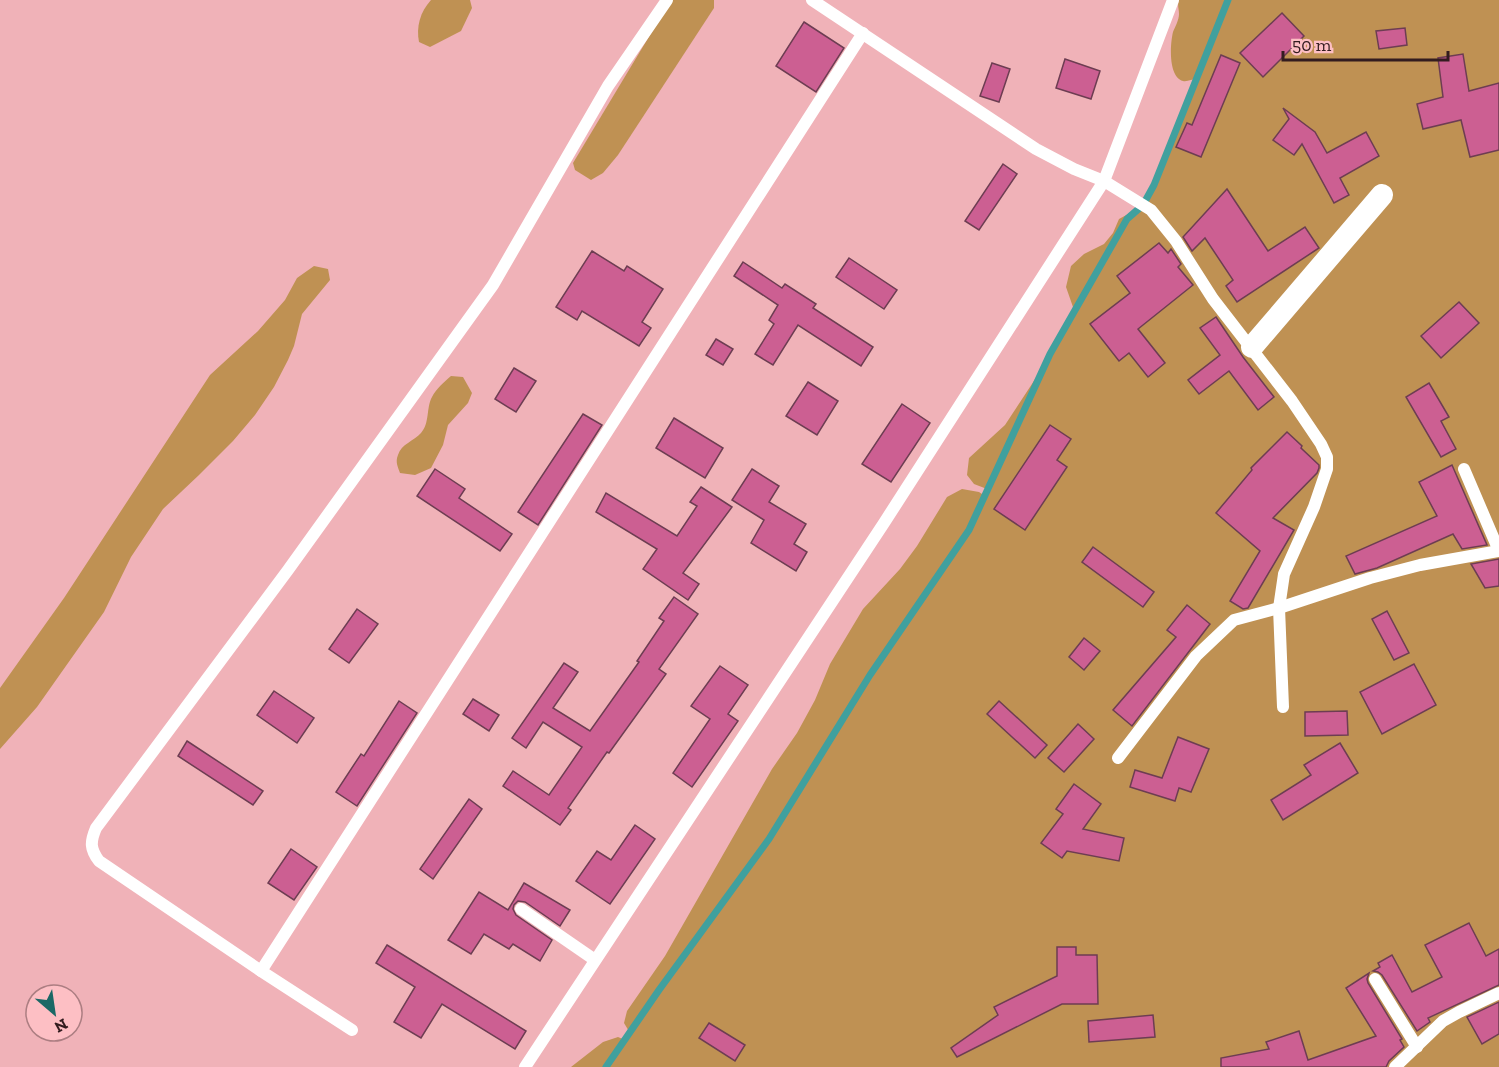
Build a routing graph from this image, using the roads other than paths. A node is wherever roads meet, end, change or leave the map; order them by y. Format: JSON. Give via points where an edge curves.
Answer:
{"nodes":[{"id":1,"x":667,"y":0,"type":"edge"},
{"id":2,"x":812,"y":0,"type":"edge"},
{"id":3,"x":1173,"y":0,"type":"edge"},
{"id":4,"x":863,"y":33,"type":"junction"},
{"id":5,"x":1104,"y":181,"type":"junction"},
{"id":6,"x":1382,"y":195,"type":"dead end"},
{"id":7,"x":1252,"y":347,"type":"junction"},
{"id":8,"x":1464,"y":469,"type":"dead end"},
{"id":9,"x":1499,"y":551,"type":"edge"},
{"id":10,"x":1279,"y":608,"type":"junction"},
{"id":11,"x":1283,"y":707,"type":"dead end"},
{"id":12,"x":1118,"y":758,"type":"dead end"},
{"id":13,"x":521,"y":909,"type":"dead end"},
{"id":14,"x":595,"y":960,"type":"junction"},
{"id":15,"x":261,"y":971,"type":"junction"},
{"id":16,"x":1375,"y":979,"type":"dead end"},
{"id":17,"x":1499,"y":993,"type":"edge"},
{"id":18,"x":352,"y":1030,"type":"dead end"},
{"id":19,"x":1417,"y":1047,"type":"junction"},
{"id":20,"x":525,"y":1067,"type":"edge"},
{"id":21,"x":1395,"y":1067,"type":"edge"}],
"edges":[{"from":1,"to":15,"type":"lane","via":[[608,86],[493,285],[96,828],[91,850],[99,861]]},
{"from":2,"to":4,"type":"lane"},
{"from":3,"to":5,"type":"lane"},
{"from":4,"to":5,"type":"lane","via":[[1036,149]]},
{"from":4,"to":15,"type":"lane"},
{"from":5,"to":7,"type":"lane","via":[[1151,210]]},
{"from":5,"to":14,"type":"lane"},
{"from":6,"to":7,"type":"street"},
{"from":7,"to":10,"type":"lane","via":[[1327,457],[1327,469],[1314,507],[1284,574]]},
{"from":8,"to":9,"type":"lane"},
{"from":9,"to":10,"type":"lane","via":[[1420,565]]},
{"from":10,"to":11,"type":"lane"},
{"from":10,"to":12,"type":"lane","via":[[1243,616],[1225,627],[1196,656]]},
{"from":13,"to":14,"type":"lane"},
{"from":14,"to":20,"type":"lane"},
{"from":15,"to":18,"type":"lane"},
{"from":16,"to":19,"type":"lane"},
{"from":17,"to":19,"type":"lane","via":[[1443,1021]]},
{"from":19,"to":21,"type":"lane"}]}
